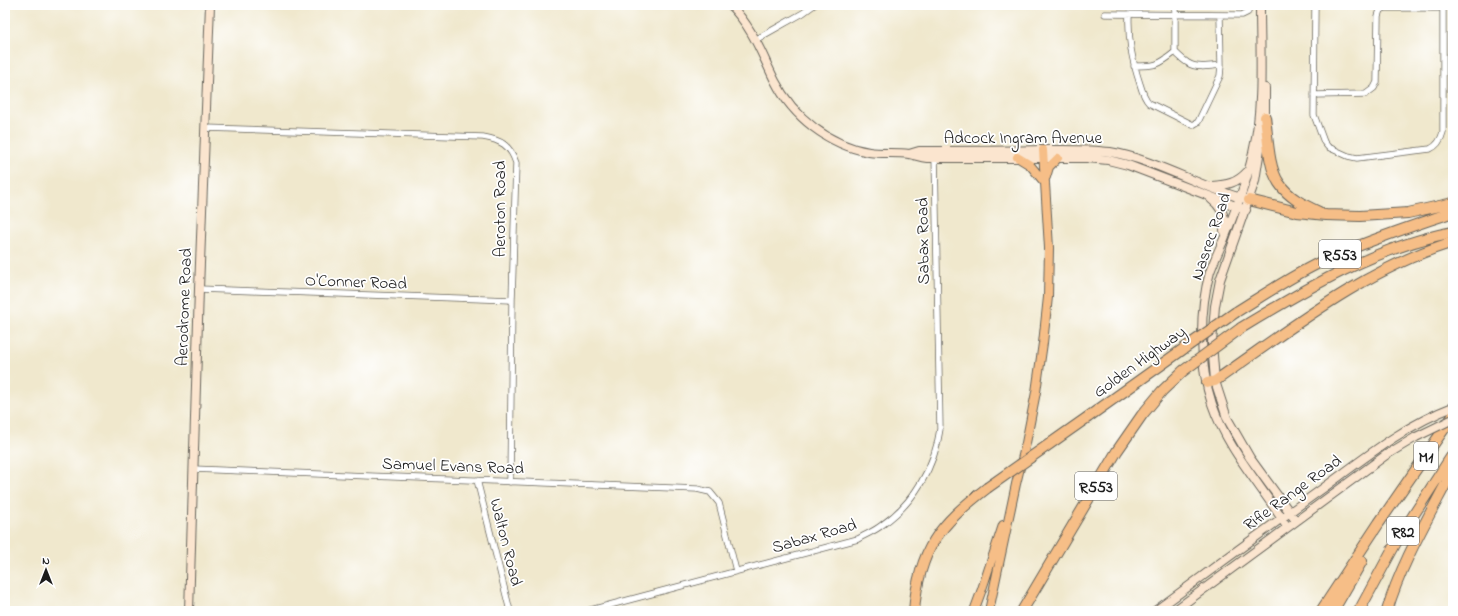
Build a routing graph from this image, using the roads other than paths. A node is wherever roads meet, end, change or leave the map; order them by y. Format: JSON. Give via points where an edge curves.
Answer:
{"nodes":[{"id":1,"x":210,"y":5,"type":"edge"},
{"id":2,"x":730,"y":5,"type":"edge"},
{"id":3,"x":814,"y":5,"type":"edge"},
{"id":4,"x":1175,"y":5,"type":"edge"},
{"id":5,"x":1249,"y":5,"type":"edge"},
{"id":6,"x":1260,"y":5,"type":"edge"},
{"id":7,"x":1266,"y":5,"type":"edge"},
{"id":8,"x":1315,"y":5,"type":"edge"},
{"id":9,"x":1443,"y":7,"type":"edge"},
{"id":10,"x":1105,"y":14,"type":"dead end"},
{"id":11,"x":1129,"y":14,"type":"junction"},
{"id":12,"x":1175,"y":14,"type":"junction"},
{"id":13,"x":1220,"y":16,"type":"junction"},
{"id":14,"x":755,"y":40,"type":"junction"},
{"id":15,"x":1175,"y":52,"type":"junction"},
{"id":16,"x":1221,"y":65,"type":"junction"},
{"id":17,"x":1134,"y":66,"type":"junction"},
{"id":18,"x":1314,"y":95,"type":"junction"},
{"id":19,"x":1265,"y":117,"type":"junction"},
{"id":20,"x":205,"y":128,"type":"junction"},
{"id":21,"x":1043,"y":154,"type":"junction"},
{"id":22,"x":935,"y":155,"type":"junction"},
{"id":23,"x":1017,"y":157,"type":"junction"},
{"id":24,"x":1058,"y":158,"type":"junction"},
{"id":25,"x":1248,"y":170,"type":"junction"},
{"id":26,"x":1045,"y":184,"type":"junction"},
{"id":27,"x":1208,"y":186,"type":"junction"},
{"id":28,"x":1201,"y":192,"type":"junction"},
{"id":29,"x":1244,"y":198,"type":"junction"},
{"id":30,"x":1453,"y":203,"type":"edge"},
{"id":31,"x":1237,"y":206,"type":"junction"},
{"id":32,"x":1246,"y":210,"type":"junction"},
{"id":33,"x":1453,"y":212,"type":"edge"},
{"id":34,"x":1326,"y":215,"type":"junction"},
{"id":35,"x":1453,"y":232,"type":"edge"},
{"id":36,"x":1223,"y":241,"type":"junction"},
{"id":37,"x":1453,"y":242,"type":"edge"},
{"id":38,"x":199,"y":289,"type":"junction"},
{"id":39,"x":512,"y":300,"type":"junction"},
{"id":40,"x":1211,"y":382,"type":"junction"},
{"id":41,"x":1453,"y":407,"type":"edge"},
{"id":42,"x":1453,"y":418,"type":"edge"},
{"id":43,"x":1453,"y":454,"type":"edge"},
{"id":44,"x":193,"y":468,"type":"junction"},
{"id":45,"x":1453,"y":470,"type":"edge"},
{"id":46,"x":477,"y":480,"type":"junction"},
{"id":47,"x":510,"y":482,"type":"junction"},
{"id":48,"x":1016,"y":484,"type":"junction"},
{"id":49,"x":1276,"y":493,"type":"junction"},
{"id":50,"x":1400,"y":495,"type":"junction"},
{"id":51,"x":1270,"y":503,"type":"junction"},
{"id":52,"x":1301,"y":504,"type":"junction"},
{"id":53,"x":1290,"y":512,"type":"junction"},
{"id":54,"x":1281,"y":518,"type":"junction"},
{"id":55,"x":1296,"y":521,"type":"junction"},
{"id":56,"x":1287,"y":527,"type":"junction"},
{"id":57,"x":1267,"y":529,"type":"junction"},
{"id":58,"x":736,"y":571,"type":"junction"},
{"id":59,"x":189,"y":611,"type":"edge"},
{"id":60,"x":510,"y":611,"type":"edge"},
{"id":61,"x":587,"y":611,"type":"edge"},
{"id":62,"x":914,"y":611,"type":"edge"},
{"id":63,"x":974,"y":611,"type":"edge"},
{"id":64,"x":989,"y":611,"type":"edge"},
{"id":65,"x":1022,"y":611,"type":"edge"},
{"id":66,"x":1155,"y":611,"type":"edge"},
{"id":67,"x":1174,"y":611,"type":"edge"},
{"id":68,"x":1321,"y":611,"type":"edge"},
{"id":69,"x":1333,"y":611,"type":"edge"},
{"id":70,"x":1359,"y":611,"type":"edge"},
{"id":71,"x":1387,"y":611,"type":"edge"}],
"edges":[{"from":1,"to":20,"type":"main road","name":"Aerodrome Road"},
{"from":2,"to":14,"type":"main road","name":"Adcock Ingram Avenue","via":[[749,27]]},
{"from":3,"to":14,"type":"street"},
{"from":4,"to":12,"type":"street"},
{"from":5,"to":13,"type":"street","via":[[1245,14]]},
{"from":6,"to":25,"type":"main road","name":"Nasrec Road","via":[[1259,103],[1253,152]]},
{"from":7,"to":19,"type":"main road","name":"Nasrec Road"},
{"from":8,"to":18,"type":"street"},
{"from":9,"to":18,"type":"street","via":[[1382,9],[1377,19],[1377,82],[1374,88],[1366,94]]},
{"from":9,"to":18,"type":"street","via":[[1443,132],[1434,148],[1357,158],[1331,149],[1324,142],[1315,121]]},
{"from":10,"to":11,"type":"street"},
{"from":11,"to":12,"type":"street"},
{"from":11,"to":17,"type":"street","via":[[1130,47]]},
{"from":12,"to":13,"type":"street"},
{"from":12,"to":15,"type":"street"},
{"from":13,"to":16,"type":"street"},
{"from":14,"to":22,"type":"main road","name":"Adcock Ingram Avenue","via":[[781,91],[795,110],[816,130],[852,148],[882,153],[908,154],[919,151]]},
{"from":15,"to":16,"type":"street","via":[[1191,65]]},
{"from":15,"to":17,"type":"street","via":[[1156,65]]},
{"from":16,"to":17,"type":"street","via":[[1220,76],[1209,102],[1198,122],[1193,125],[1147,101]]},
{"from":19,"to":29,"type":"main road","name":"Nasrec Road","via":[[1255,181]]},
{"from":19,"to":34,"type":"highway","via":[[1274,172],[1279,183],[1293,198]]},
{"from":20,"to":38,"type":"main road","name":"Aerodrome Road"},
{"from":20,"to":39,"type":"street","name":"Aeroton Road","via":[[483,137],[501,142],[512,152],[516,163]]},
{"from":21,"to":22,"type":"main road","name":"Adcock Ingram Avenue"},
{"from":21,"to":23,"type":"main road","name":"Adcock Ingram Avenue"},
{"from":21,"to":24,"type":"main road","name":"Adcock Ingram Avenue"},
{"from":21,"to":26,"type":"main road"},
{"from":21,"to":27,"type":"main road","name":"Adcock Ingram Avenue","via":[[1087,150],[1117,154],[1157,165]]},
{"from":22,"to":23,"type":"main road","name":"Adcock Ingram Avenue"},
{"from":22,"to":58,"type":"street","name":"Sabax Road","via":[[940,429],[934,455],[926,473],[918,488],[899,511],[858,539]]},
{"from":23,"to":26,"type":"main road","via":[[1030,165]]},
{"from":24,"to":26,"type":"main road","via":[[1049,167]]},
{"from":24,"to":28,"type":"main road","name":"Adcock Ingram Avenue","via":[[1108,160]]},
{"from":25,"to":27,"type":"main road","via":[[1233,183]]},
{"from":25,"to":29,"type":"main road","name":"Nasrec Road"},
{"from":26,"to":48,"type":"main road","via":[[1049,248],[1048,298],[1036,392]]},
{"from":27,"to":29,"type":"main road","name":"Adcock Ingram Avenue"},
{"from":28,"to":31,"type":"main road","name":"Adcock Ingram Avenue"},
{"from":28,"to":36,"type":"main road","via":[[1223,212]]},
{"from":29,"to":31,"type":"main road","name":"Nasrec Road"},
{"from":29,"to":32,"type":"main road","name":"Nasrec Road"},
{"from":29,"to":34,"type":"highway","via":[[1297,212]]},
{"from":30,"to":34,"type":"highway","via":[[1408,213]]},
{"from":31,"to":32,"type":"main road","name":"Adcock Ingram Avenue"},
{"from":31,"to":36,"type":"main road","name":"Nasrec Road"},
{"from":32,"to":40,"type":"main road","name":"Nasrec Road","via":[[1220,280],[1215,306]]},
{"from":33,"to":62,"type":"highway","name":"Golden Highway","number":"R553","bridge":true,"via":[[1325,260],[1280,284],[1236,312],[987,488],[952,517],[933,543],[920,572]]},
{"from":35,"to":65,"type":"highway","name":"Golden Highway","number":"R553","bridge":true,"via":[[1389,250],[1328,278],[1241,328],[1183,371],[1162,391],[1121,445]]},
{"from":36,"to":40,"type":"main road","name":"Nasrec Road","via":[[1210,272],[1202,329],[1203,351]]},
{"from":37,"to":40,"type":"highway","via":[[1380,272]]},
{"from":38,"to":39,"type":"street","name":"O'Conner Road"},
{"from":38,"to":44,"type":"main road","name":"Aerodrome Road"},
{"from":39,"to":47,"type":"street","name":"Aeroton Road"},
{"from":40,"to":49,"type":"main road","name":"Nasrec Road","via":[[1227,418],[1250,458]]},
{"from":40,"to":51,"type":"main road","name":"Nasrec Road","via":[[1211,402],[1218,421],[1233,450]]},
{"from":41,"to":52,"type":"main road","name":"Rifle Range Road","via":[[1429,418],[1362,459]]},
{"from":42,"to":50,"type":"highway","number":"M1"},
{"from":42,"to":55,"type":"main road","name":"Rifle Range Road","bridge":true,"via":[[1391,452]]},
{"from":43,"to":70,"type":"highway","number":"R82","via":[[1398,539]]},
{"from":44,"to":46,"type":"street","name":"Samuel Evans Road"},
{"from":44,"to":59,"type":"main road","name":"Aerodrome Road"},
{"from":45,"to":71,"type":"highway","via":[[1403,569]]},
{"from":46,"to":47,"type":"street","name":"Samuel Evans Road"},
{"from":46,"to":60,"type":"street","name":"Walton Road"},
{"from":47,"to":58,"type":"street","name":"Samuel Evans Road","via":[[697,488],[710,492],[719,503]]},
{"from":48,"to":63,"type":"main road"},
{"from":48,"to":64,"type":"main road"},
{"from":49,"to":52,"type":"main road","via":[[1290,504]]},
{"from":49,"to":53,"type":"main road","name":"Nasrec Road"},
{"from":50,"to":68,"type":"highway"},
{"from":50,"to":69,"type":"highway","number":"R82"},
{"from":51,"to":54,"type":"main road","name":"Nasrec Road"},
{"from":51,"to":57,"type":"main road","via":[[1273,517]]},
{"from":52,"to":53,"type":"main road","name":"Rifle Range Road"},
{"from":53,"to":54,"type":"main road","name":"Rifle Range Road"},
{"from":53,"to":55,"type":"main road","name":"Nasrec Road"},
{"from":54,"to":56,"type":"main road","name":"Nasrec Road"},
{"from":54,"to":57,"type":"main road","name":"Rifle Range Road"},
{"from":55,"to":56,"type":"main road","name":"Rifle Range Road"},
{"from":56,"to":67,"type":"main road","name":"Rifle Range Road"},
{"from":57,"to":66,"type":"main road","name":"Rifle Range Road"},
{"from":58,"to":61,"type":"street","name":"Sabax Road"}]}
